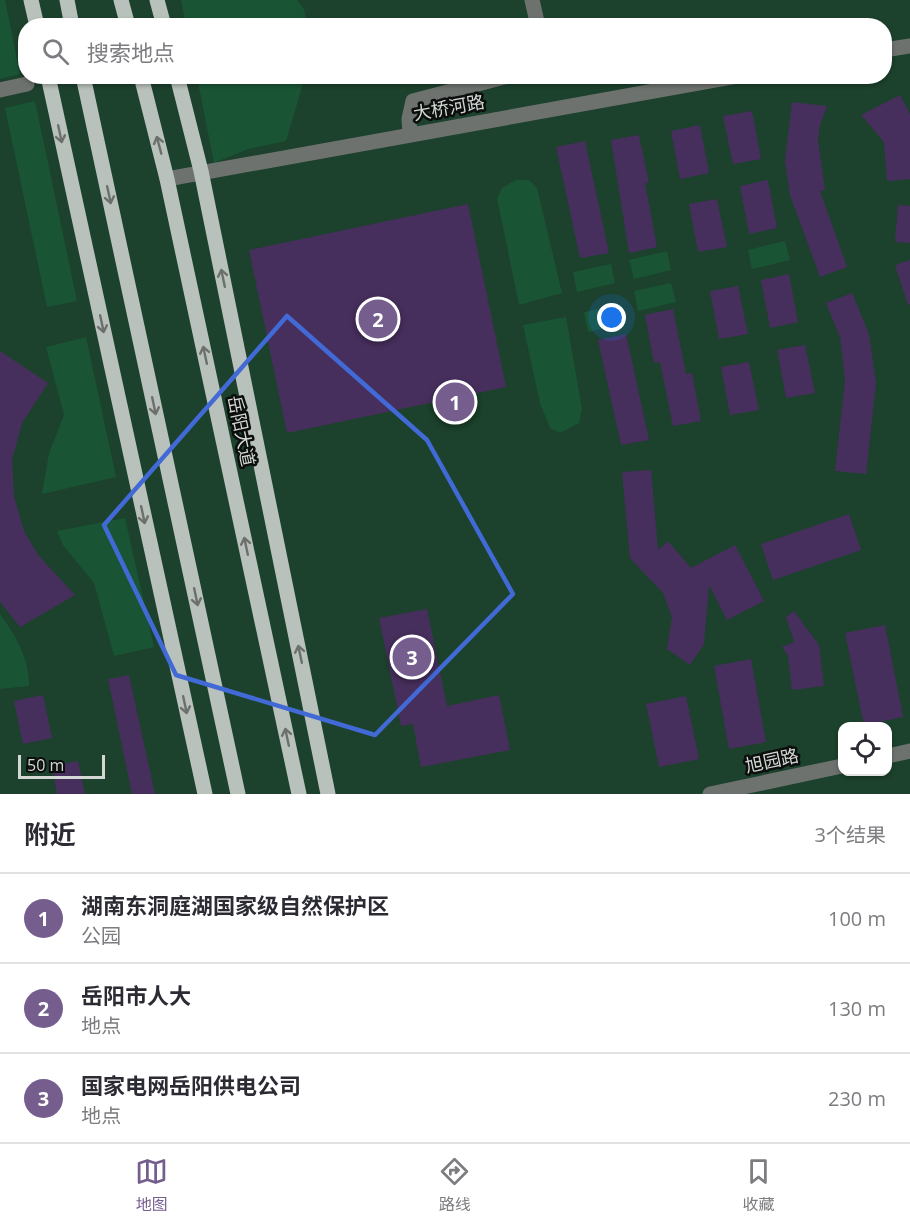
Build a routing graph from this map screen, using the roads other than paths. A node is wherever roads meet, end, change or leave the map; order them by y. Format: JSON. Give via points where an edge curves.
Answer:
{"nodes":[{"id":1,"x":31,"y":0,"type":"edge"},
{"id":2,"x":67,"y":0,"type":"edge"},
{"id":3,"x":121,"y":0,"type":"edge"},
{"id":4,"x":158,"y":0,"type":"edge"},
{"id":5,"x":532,"y":0,"type":"edge"},
{"id":6,"x":34,"y":18,"type":"edge"},
{"id":7,"x":70,"y":18,"type":"edge"},
{"id":8,"x":126,"y":18,"type":"edge"},
{"id":9,"x":162,"y":18,"type":"edge"},
{"id":10,"x":536,"y":18,"type":"edge"},
{"id":11,"x":910,"y":46,"type":"edge"},
{"id":12,"x":892,"y":49,"type":"edge"},
{"id":13,"x":27,"y":84,"type":"dead end"},
{"id":14,"x":50,"y":84,"type":"edge"},
{"id":15,"x":85,"y":84,"type":"edge"},
{"id":16,"x":143,"y":84,"type":"edge"},
{"id":17,"x":179,"y":84,"type":"edge"},
{"id":18,"x":478,"y":84,"type":"edge"},
{"id":19,"x":692,"y":84,"type":"edge"},
{"id":20,"x":0,"y":90,"type":"edge"},
{"id":21,"x":410,"y":134,"type":"junction"},
{"id":22,"x":201,"y":171,"type":"junction"},
{"id":23,"x":167,"y":179,"type":"junction"},
{"id":24,"x":910,"y":751,"type":"edge"},
{"id":25,"x":892,"y":755,"type":"edge"},
{"id":26,"x":838,"y":767,"type":"edge"},
{"id":27,"x":205,"y":794,"type":"edge"},
{"id":28,"x":238,"y":794,"type":"edge"},
{"id":29,"x":299,"y":794,"type":"edge"},
{"id":30,"x":328,"y":794,"type":"edge"},
{"id":31,"x":711,"y":794,"type":"edge"}],
"edges":[{"from":1,"to":6,"type":"main road"},
{"from":2,"to":7,"type":"main road"},
{"from":3,"to":8,"type":"main road"},
{"from":4,"to":9,"type":"main road"},
{"from":5,"to":10,"type":"street"},
{"from":11,"to":12,"type":"street"},
{"from":13,"to":20,"type":"street"},
{"from":14,"to":27,"type":"main road","one_way":true},
{"from":15,"to":28,"type":"main road","one_way":true},
{"from":23,"to":16,"type":"main road","name":"岳阳大道","one_way":true},
{"from":17,"to":22,"type":"main road"},
{"from":18,"to":21,"type":"street","via":[[413,101]]},
{"from":19,"to":21,"type":"street","name":"大桥河路"},
{"from":21,"to":22,"type":"street","name":"大桥河路"},
{"from":22,"to":23,"type":"street","name":"大桥河路"},
{"from":30,"to":22,"type":"main road","one_way":true},
{"from":29,"to":23,"type":"main road","name":"岳阳大道","one_way":true},
{"from":24,"to":25,"type":"street"},
{"from":26,"to":31,"type":"street","name":"旭园路"}]}
